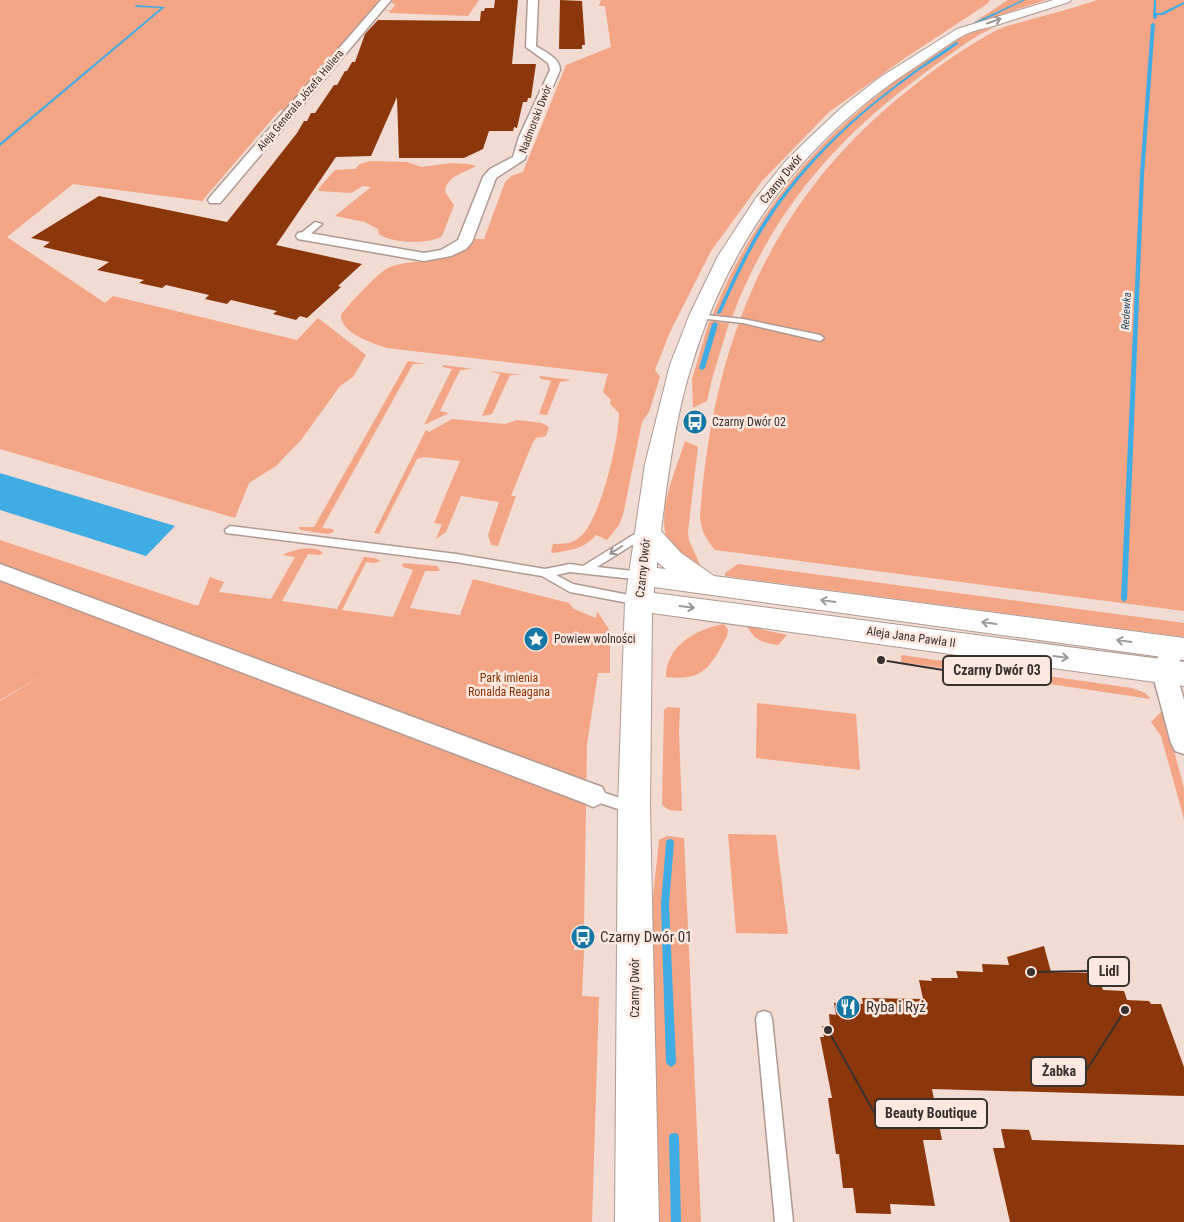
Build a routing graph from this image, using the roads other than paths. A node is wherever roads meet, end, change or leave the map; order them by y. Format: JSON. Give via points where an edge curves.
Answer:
{"nodes":[{"id":1,"x":386,"y":0,"type":"edge"},
{"id":2,"x":533,"y":0,"type":"edge"},
{"id":3,"x":1065,"y":0,"type":"edge"},
{"id":4,"x":979,"y":14,"type":"dead end"},
{"id":5,"x":961,"y":32,"type":"junction"},
{"id":6,"x":215,"y":200,"type":"dead end"},
{"id":7,"x":318,"y":224,"type":"dead end"},
{"id":8,"x":302,"y":236,"type":"joint"},
{"id":9,"x":699,"y":316,"type":"junction"},
{"id":10,"x":820,"y":338,"type":"dead end"},
{"id":11,"x":230,"y":530,"type":"dead end"},
{"id":12,"x":647,"y":531,"type":"junction"},
{"id":13,"x":586,"y":569,"type":"junction"},
{"id":14,"x":0,"y":572,"type":"edge"},
{"id":15,"x":545,"y":573,"type":"junction"},
{"id":16,"x":715,"y":585,"type":"junction"},
{"id":17,"x":640,"y":588,"type":"junction"},
{"id":18,"x":1176,"y":661,"type":"edge"},
{"id":19,"x":1184,"y":743,"type":"edge"},
{"id":20,"x":593,"y":795,"type":"joint"},
{"id":21,"x":634,"y":808,"type":"junction"},
{"id":22,"x":764,"y":1020,"type":"dead end"},
{"id":23,"x":637,"y":1222,"type":"edge"},
{"id":24,"x":784,"y":1222,"type":"edge"}],
"edges":[{"from":1,"to":6,"type":"street","name":"Aleja Generała Józefa Hallera"},
{"from":2,"to":8,"type":"street","name":"Nadmorski Dwór","via":[[531,47],[552,61],[555,70],[519,159],[490,177],[466,242],[444,255],[424,257]]},
{"from":5,"to":3,"type":"main road","name":"Czarny Dwór","one_way":true},
{"from":4,"to":5,"type":"main road","name":"Czarny Dwór","via":[[964,24]]},
{"from":5,"to":9,"type":"main road","name":"Czarny Dwór","via":[[865,96],[827,128],[790,166],[727,256]]},
{"from":7,"to":8,"type":"lane"},
{"from":9,"to":10,"type":"lane","via":[[742,321]]},
{"from":9,"to":12,"type":"main road","name":"Czarny Dwór","via":[[668,413]]},
{"from":11,"to":15,"type":"lane","via":[[456,558]]},
{"from":12,"to":13,"type":"lane","one_way":true},
{"from":12,"to":16,"type":"main road","via":[[663,554],[683,570]]},
{"from":12,"to":17,"type":"main road","name":"Czarny Dwór"},
{"from":13,"to":15,"type":"lane","via":[[570,568]]},
{"from":13,"to":17,"type":"lane"},
{"from":14,"to":20,"type":"street"},
{"from":15,"to":17,"type":"lane","via":[[570,588]]},
{"from":16,"to":17,"type":"main road","name":"Aleja Jana Pawła II"},
{"from":18,"to":16,"type":"main road","name":"Aleja Jana Pawła II","one_way":true},
{"from":17,"to":18,"type":"main road","name":"Aleja Jana Pawła II","one_way":true},
{"from":17,"to":21,"type":"main road","name":"Czarny Dwór"},
{"from":18,"to":19,"type":"street"},
{"from":20,"to":21,"type":"lane"},
{"from":21,"to":23,"type":"main road","name":"Czarny Dwór"},
{"from":22,"to":24,"type":"lane"}]}
